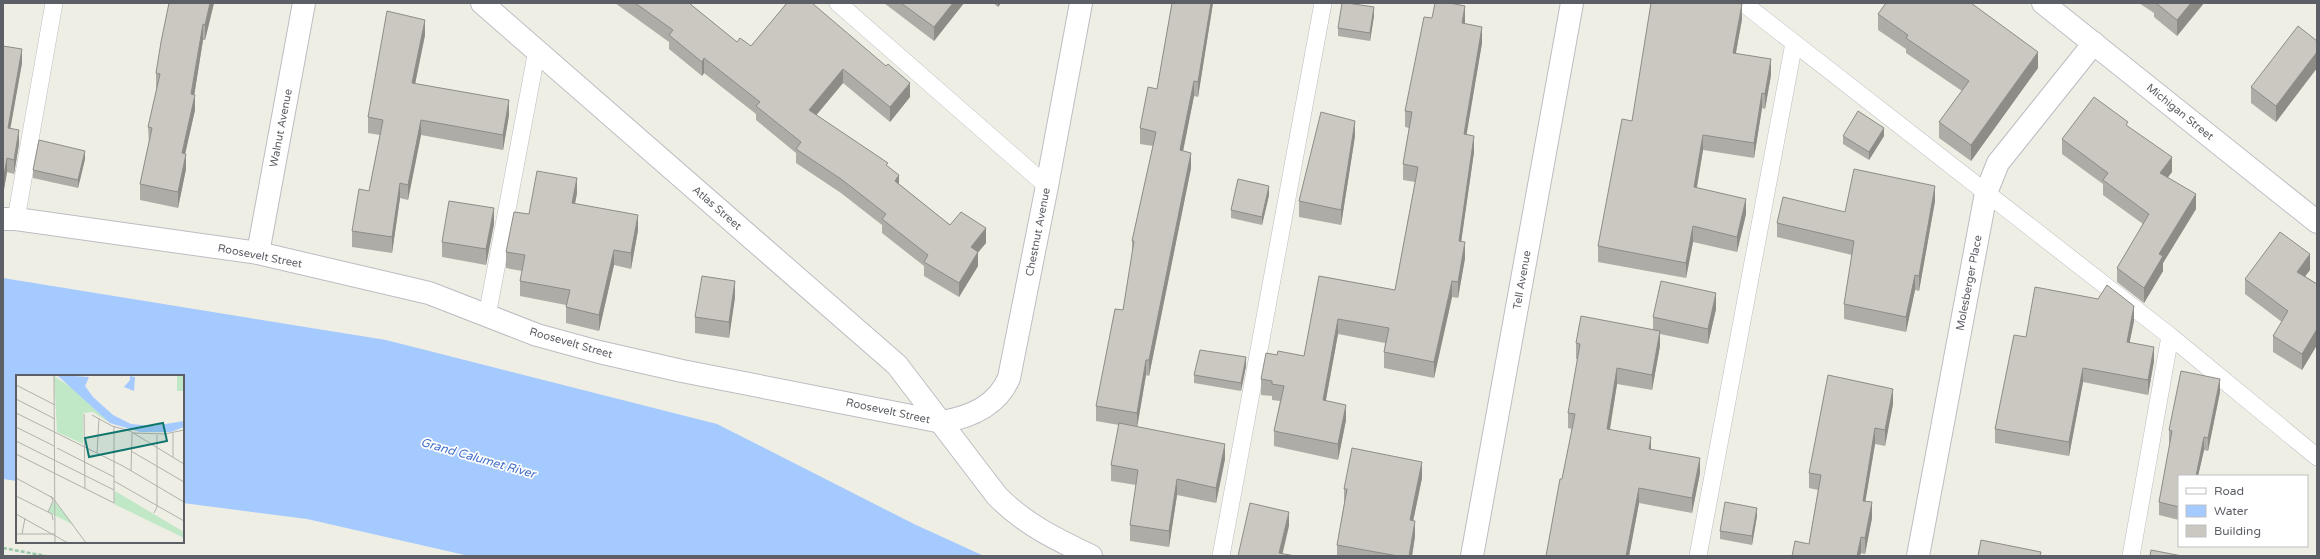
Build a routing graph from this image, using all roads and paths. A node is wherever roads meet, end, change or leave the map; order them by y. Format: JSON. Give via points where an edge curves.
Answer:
{"nodes":[{"id":1,"x":54,"y":3,"type":"edge"},
{"id":2,"x":304,"y":3,"type":"edge"},
{"id":3,"x":482,"y":3,"type":"edge"},
{"id":4,"x":838,"y":3,"type":"edge"},
{"id":5,"x":1081,"y":3,"type":"edge"},
{"id":6,"x":1323,"y":3,"type":"edge"},
{"id":7,"x":1572,"y":3,"type":"edge"},
{"id":8,"x":1743,"y":3,"type":"edge"},
{"id":9,"x":2043,"y":3,"type":"edge"},
{"id":10,"x":1794,"y":43,"type":"junction"},
{"id":11,"x":2094,"y":43,"type":"junction"},
{"id":12,"x":536,"y":50,"type":"junction"},
{"id":13,"x":1047,"y":186,"type":"junction"},
{"id":14,"x":1986,"y":193,"type":"junction"},
{"id":15,"x":10,"y":219,"type":"edge"},
{"id":16,"x":2317,"y":222,"type":"edge"},
{"id":17,"x":258,"y":253,"type":"junction"},
{"id":18,"x":487,"y":316,"type":"junction"},
{"id":19,"x":2170,"y":336,"type":"junction"},
{"id":20,"x":942,"y":422,"type":"junction"},
{"id":21,"x":2317,"y":457,"type":"edge"},
{"id":22,"x":3,"y":548,"type":"edge"},
{"id":23,"x":46,"y":556,"type":"edge"},
{"id":24,"x":1091,"y":556,"type":"edge"},
{"id":25,"x":1221,"y":556,"type":"edge"},
{"id":26,"x":1472,"y":556,"type":"edge"},
{"id":27,"x":1698,"y":556,"type":"edge"},
{"id":28,"x":1918,"y":556,"type":"edge"},
{"id":29,"x":2131,"y":556,"type":"edge"}],
"edges":[{"from":1,"to":15,"type":"lane"},
{"from":2,"to":17,"type":"street","name":"Walnut Avenue"},
{"from":3,"to":12,"type":"street","name":"Atlas Street"},
{"from":4,"to":13,"type":"lane"},
{"from":5,"to":13,"type":"street","name":"Chestnut Avenue"},
{"from":6,"to":25,"type":"lane"},
{"from":7,"to":26,"type":"street","name":"Tell Avenue"},
{"from":8,"to":10,"type":"lane"},
{"from":9,"to":11,"type":"street","name":"Michigan Street"},
{"from":10,"to":14,"type":"lane"},
{"from":10,"to":27,"type":"lane"},
{"from":11,"to":14,"type":"street","name":"Molesberger Place","via":[[1998,163]]},
{"from":11,"to":16,"type":"street","name":"Michigan Street"},
{"from":12,"to":18,"type":"lane"},
{"from":12,"to":20,"type":"street","name":"Atlas Street","via":[[897,365]]},
{"from":13,"to":20,"type":"street","name":"Chestnut Avenue","via":[[1009,378],[1004,389],[992,402],[975,414]]},
{"from":14,"to":19,"type":"lane"},
{"from":14,"to":28,"type":"street","name":"Molesberger Place"},
{"from":15,"to":17,"type":"street","name":"Roosevelt Street"},
{"from":17,"to":18,"type":"street","name":"Roosevelt Street","via":[[429,293]]},
{"from":18,"to":20,"type":"street","name":"Roosevelt Street","via":[[537,335],[600,352],[682,371]]},
{"from":19,"to":21,"type":"lane"},
{"from":19,"to":29,"type":"lane"},
{"from":20,"to":24,"type":"street","name":"Roosevelt Street","via":[[1011,511],[1035,528]]},
{"from":22,"to":23,"type":"path"}]}
